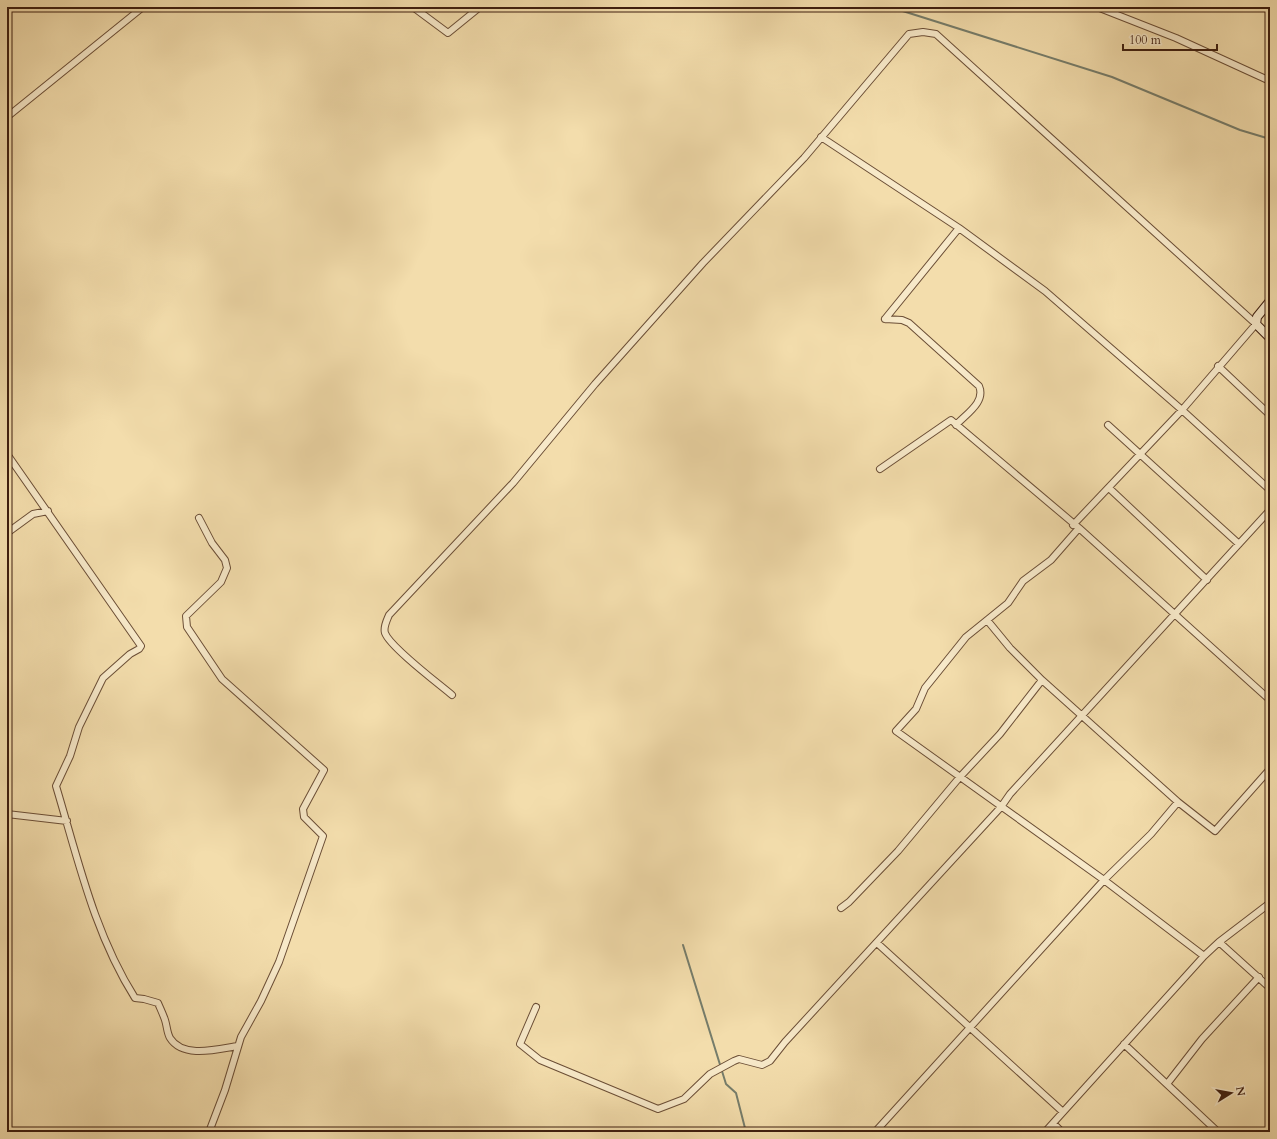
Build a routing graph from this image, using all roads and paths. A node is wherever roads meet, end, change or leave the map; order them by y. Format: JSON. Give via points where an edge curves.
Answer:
{"nodes":[{"id":1,"x":143,"y":7,"type":"edge"},
{"id":2,"x":413,"y":7,"type":"edge"},
{"id":3,"x":480,"y":7,"type":"edge"},
{"id":4,"x":1097,"y":7,"type":"edge"},
{"id":5,"x":1270,"y":80,"type":"edge"},
{"id":6,"x":7,"y":117,"type":"edge"},
{"id":7,"x":821,"y":137,"type":"junction"},
{"id":8,"x":959,"y":228,"type":"junction"},
{"id":9,"x":1270,"y":301,"type":"edge"},
{"id":10,"x":1256,"y":324,"type":"junction"},
{"id":11,"x":1270,"y":338,"type":"edge"},
{"id":12,"x":1218,"y":366,"type":"junction"},
{"id":13,"x":1182,"y":410,"type":"junction"},
{"id":14,"x":1270,"y":414,"type":"edge"},
{"id":15,"x":956,"y":425,"type":"junction"},
{"id":16,"x":1108,"y":425,"type":"dead end"},
{"id":17,"x":7,"y":454,"type":"edge"},
{"id":18,"x":1141,"y":454,"type":"junction"},
{"id":19,"x":880,"y":469,"type":"dead end"},
{"id":20,"x":1109,"y":488,"type":"junction"},
{"id":21,"x":1270,"y":490,"type":"edge"},
{"id":22,"x":1270,"y":510,"type":"edge"},
{"id":23,"x":48,"y":511,"type":"junction"},
{"id":24,"x":199,"y":518,"type":"dead end"},
{"id":25,"x":1076,"y":526,"type":"junction"},
{"id":26,"x":7,"y":532,"type":"edge"},
{"id":27,"x":1239,"y":544,"type":"junction"},
{"id":28,"x":1207,"y":580,"type":"junction"},
{"id":29,"x":1175,"y":615,"type":"junction"},
{"id":30,"x":987,"y":620,"type":"junction"},
{"id":31,"x":1042,"y":680,"type":"junction"},
{"id":32,"x":452,"y":696,"type":"dead end"},
{"id":33,"x":1270,"y":700,"type":"edge"},
{"id":34,"x":1083,"y":716,"type":"junction"},
{"id":35,"x":1270,"y":769,"type":"edge"},
{"id":36,"x":960,"y":777,"type":"junction"},
{"id":37,"x":1178,"y":802,"type":"junction"},
{"id":38,"x":1001,"y":807,"type":"junction"},
{"id":39,"x":7,"y":814,"type":"edge"},
{"id":40,"x":66,"y":821,"type":"junction"},
{"id":41,"x":1104,"y":880,"type":"junction"},
{"id":42,"x":1270,"y":903,"type":"edge"},
{"id":43,"x":841,"y":908,"type":"dead end"},
{"id":44,"x":877,"y":942,"type":"junction"},
{"id":45,"x":1219,"y":942,"type":"junction"},
{"id":46,"x":1204,"y":956,"type":"junction"},
{"id":47,"x":1258,"y":977,"type":"junction"},
{"id":48,"x":1270,"y":988,"type":"edge"},
{"id":49,"x":536,"y":1007,"type":"dead end"},
{"id":50,"x":970,"y":1028,"type":"junction"},
{"id":51,"x":1124,"y":1044,"type":"junction"},
{"id":52,"x":238,"y":1046,"type":"junction"},
{"id":53,"x":1168,"y":1084,"type":"junction"},
{"id":54,"x":1063,"y":1112,"type":"junction"},
{"id":55,"x":1053,"y":1122,"type":"junction"},
{"id":56,"x":209,"y":1132,"type":"edge"},
{"id":57,"x":875,"y":1132,"type":"edge"},
{"id":58,"x":1045,"y":1132,"type":"edge"},
{"id":59,"x":1062,"y":1132,"type":"edge"},
{"id":60,"x":1218,"y":1132,"type":"edge"}],
"edges":[{"from":1,"to":6,"type":"street"},
{"from":2,"to":3,"type":"street","via":[[448,33]]},
{"from":4,"to":5,"type":"street","via":[[1176,38]]},
{"from":7,"to":8,"type":"street"},
{"from":7,"to":10,"type":"street","via":[[909,34],[936,34]]},
{"from":7,"to":32,"type":"street","via":[[634,340],[513,483],[389,615],[385,629],[388,637]]},
{"from":8,"to":13,"type":"street","via":[[1045,291]]},
{"from":8,"to":15,"type":"street","via":[[885,319],[909,323],[979,386],[982,392],[980,401]]},
{"from":9,"to":10,"type":"street","via":[[1257,317]]},
{"from":10,"to":11,"type":"street"},
{"from":10,"to":12,"type":"street"},
{"from":12,"to":13,"type":"street"},
{"from":12,"to":14,"type":"street"},
{"from":13,"to":18,"type":"street"},
{"from":13,"to":21,"type":"street"},
{"from":15,"to":19,"type":"street","via":[[951,420]]},
{"from":15,"to":25,"type":"street"},
{"from":16,"to":18,"type":"street"},
{"from":17,"to":23,"type":"street"},
{"from":18,"to":20,"type":"street"},
{"from":18,"to":27,"type":"street"},
{"from":20,"to":25,"type":"street"},
{"from":20,"to":28,"type":"street"},
{"from":22,"to":27,"type":"street"},
{"from":23,"to":26,"type":"street","via":[[33,514]]},
{"from":23,"to":40,"type":"street","via":[[140,646],[103,678],[78,727],[70,756],[56,786]]},
{"from":24,"to":52,"type":"street","via":[[212,543],[225,560],[227,568],[221,582],[186,616],[187,627],[222,678],[324,770],[303,809],[304,817],[323,836],[279,962]]},
{"from":25,"to":29,"type":"street"},
{"from":25,"to":30,"type":"street","via":[[1051,560],[1023,581],[1008,603]]},
{"from":27,"to":28,"type":"street"},
{"from":28,"to":29,"type":"street"},
{"from":29,"to":33,"type":"street"},
{"from":29,"to":34,"type":"street"},
{"from":30,"to":31,"type":"street"},
{"from":30,"to":36,"type":"street","via":[[966,637],[925,688],[916,709],[896,731]]},
{"from":31,"to":34,"type":"street"},
{"from":31,"to":36,"type":"street","via":[[1000,734]]},
{"from":34,"to":37,"type":"street"},
{"from":34,"to":38,"type":"street","via":[[1010,794]]},
{"from":35,"to":37,"type":"street","via":[[1214,831]]},
{"from":36,"to":38,"type":"street"},
{"from":36,"to":43,"type":"street","via":[[898,851]]},
{"from":37,"to":41,"type":"street","via":[[1151,834]]},
{"from":38,"to":41,"type":"street"},
{"from":38,"to":44,"type":"street"},
{"from":39,"to":40,"type":"street"},
{"from":40,"to":52,"type":"street","via":[[93,912],[107,946],[135,998],[158,1003],[169,1036],[183,1048],[212,1051]]},
{"from":41,"to":46,"type":"street"},
{"from":41,"to":50,"type":"street"},
{"from":42,"to":45,"type":"street"},
{"from":44,"to":49,"type":"street","via":[[770,1061],[762,1066],[739,1059],[717,1070],[684,1099],[658,1109],[540,1060],[520,1044]]},
{"from":44,"to":50,"type":"street"},
{"from":45,"to":46,"type":"street"},
{"from":45,"to":47,"type":"street"},
{"from":46,"to":51,"type":"street"},
{"from":47,"to":48,"type":"street"},
{"from":47,"to":53,"type":"street","via":[[1202,1039]]},
{"from":50,"to":54,"type":"street"},
{"from":50,"to":57,"type":"street"},
{"from":51,"to":53,"type":"street"},
{"from":51,"to":54,"type":"street"},
{"from":52,"to":56,"type":"street"},
{"from":53,"to":60,"type":"street"},
{"from":54,"to":55,"type":"street"},
{"from":55,"to":58,"type":"street"},
{"from":55,"to":59,"type":"street"}]}
